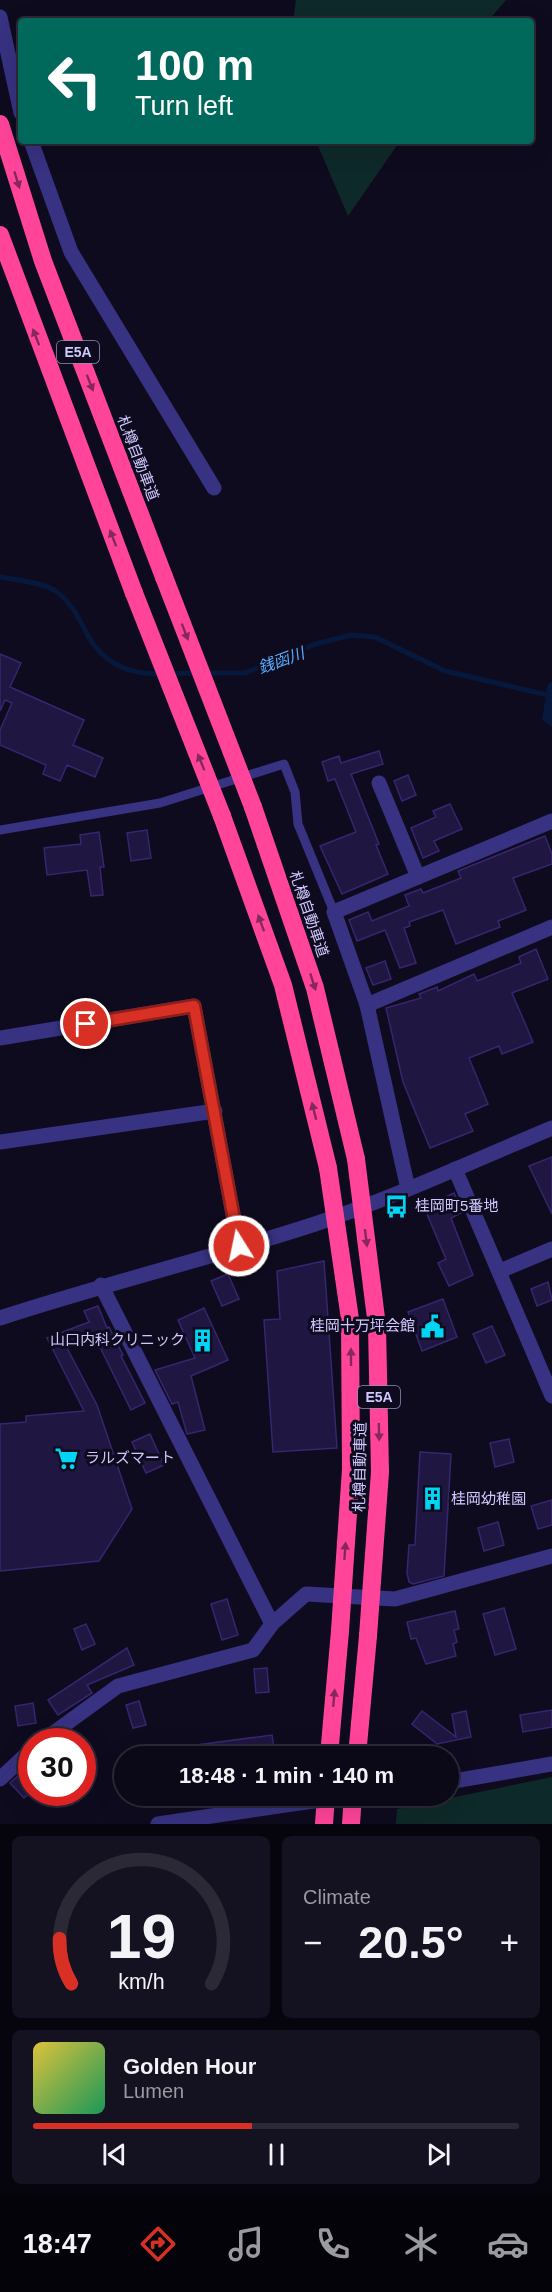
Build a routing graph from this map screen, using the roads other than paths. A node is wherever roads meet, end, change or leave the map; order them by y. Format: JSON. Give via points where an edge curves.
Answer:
{"nodes":[{"id":1,"x":0,"y":17,"type":"edge"},
{"id":2,"x":18,"y":99,"type":"edge"},
{"id":3,"x":0,"y":124,"type":"edge"},
{"id":4,"x":32,"y":144,"type":"edge"},
{"id":5,"x":0,"y":235,"type":"edge"},
{"id":6,"x":214,"y":489,"type":"dead end"},
{"id":7,"x":379,"y":783,"type":"dead end"},
{"id":8,"x":552,"y":821,"type":"edge"},
{"id":9,"x":0,"y":830,"type":"edge"},
{"id":10,"x":418,"y":877,"type":"junction"},
{"id":11,"x":334,"y":912,"type":"junction"},
{"id":12,"x":552,"y":927,"type":"edge"},
{"id":13,"x":367,"y":1005,"type":"junction"},
{"id":14,"x":0,"y":1038,"type":"edge"},
{"id":15,"x":215,"y":1111,"type":"junction"},
{"id":16,"x":552,"y":1128,"type":"edge"},
{"id":17,"x":0,"y":1143,"type":"edge"},
{"id":18,"x":455,"y":1168,"type":"junction"},
{"id":19,"x":408,"y":1189,"type":"junction"},
{"id":20,"x":239,"y":1246,"type":"junction"},
{"id":21,"x":552,"y":1249,"type":"edge"},
{"id":22,"x":500,"y":1271,"type":"junction"},
{"id":23,"x":101,"y":1285,"type":"junction"},
{"id":24,"x":0,"y":1318,"type":"edge"},
{"id":25,"x":552,"y":1396,"type":"edge"},
{"id":26,"x":552,"y":1556,"type":"edge"},
{"id":27,"x":272,"y":1624,"type":"junction"},
{"id":28,"x":60,"y":1728,"type":"edge"},
{"id":29,"x":330,"y":1746,"type":"edge"},
{"id":30,"x":358,"y":1746,"type":"edge"},
{"id":31,"x":18,"y":1762,"type":"edge"},
{"id":32,"x":552,"y":1764,"type":"edge"},
{"id":33,"x":0,"y":1779,"type":"edge"},
{"id":34,"x":459,"y":1780,"type":"edge"},
{"id":35,"x":279,"y":1806,"type":"edge"},
{"id":36,"x":325,"y":1806,"type":"edge"},
{"id":37,"x":352,"y":1806,"type":"edge"},
{"id":38,"x":158,"y":1824,"type":"edge"},
{"id":39,"x":324,"y":1824,"type":"edge"},
{"id":40,"x":351,"y":1824,"type":"edge"}],
"edges":[{"from":1,"to":2,"type":"street"},
{"from":3,"to":30,"type":"highway","name":"札樽自動車道","number":"E5A","one_way":true,"bridge":true,"via":[[43,261],[253,807],[315,988],[356,1159],[377,1337],[380,1472]]},
{"from":4,"to":6,"type":"street","via":[[71,252]]},
{"from":29,"to":5,"type":"highway","name":"札樽自動車道","number":"E5A","one_way":true,"bridge":true,"via":[[351,1469],[350,1319],[328,1168],[283,985]]},
{"from":7,"to":10,"type":"street"},
{"from":8,"to":10,"type":"street"},
{"from":9,"to":11,"type":"lane","via":[[160,803],[284,764],[295,792],[298,824]]},
{"from":10,"to":11,"type":"street"},
{"from":11,"to":13,"type":"street"},
{"from":12,"to":13,"type":"street"},
{"from":13,"to":19,"type":"street"},
{"from":14,"to":15,"type":"street","via":[[194,1006]]},
{"from":15,"to":17,"type":"street"},
{"from":15,"to":20,"type":"street"},
{"from":16,"to":18,"type":"street"},
{"from":18,"to":19,"type":"street"},
{"from":18,"to":22,"type":"street"},
{"from":19,"to":20,"type":"street","via":[[315,1224]]},
{"from":20,"to":23,"type":"street"},
{"from":21,"to":22,"type":"street"},
{"from":22,"to":25,"type":"street"},
{"from":23,"to":24,"type":"street"},
{"from":23,"to":27,"type":"street"},
{"from":26,"to":27,"type":"street","via":[[395,1599],[306,1594]]},
{"from":27,"to":28,"type":"street","via":[[254,1650],[117,1686]]},
{"from":31,"to":33,"type":"street"},
{"from":32,"to":34,"type":"street"},
{"from":35,"to":38,"type":"street","bridge":true},
{"from":36,"to":39,"type":"highway"},
{"from":37,"to":40,"type":"highway"}]}
